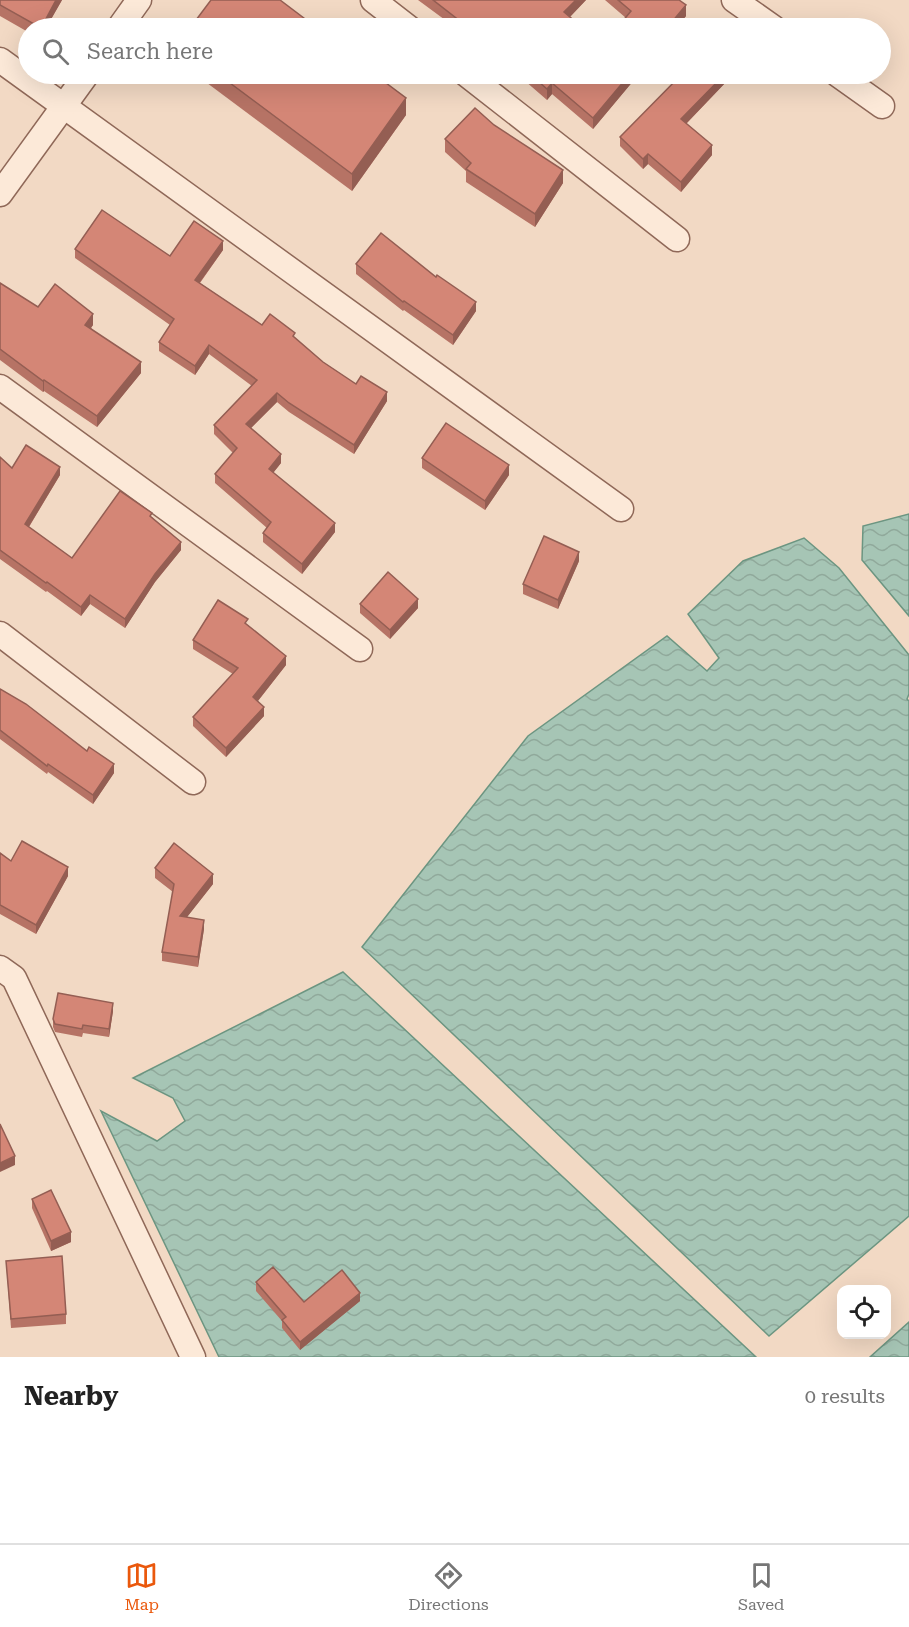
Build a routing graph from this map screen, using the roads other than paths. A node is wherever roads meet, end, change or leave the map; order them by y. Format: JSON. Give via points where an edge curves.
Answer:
{"nodes":[{"id":1,"x":140,"y":0,"type":"edge"},
{"id":2,"x":373,"y":0,"type":"edge"},
{"id":3,"x":734,"y":0,"type":"edge"},
{"id":4,"x":126,"y":18,"type":"edge"},
{"id":5,"x":396,"y":18,"type":"edge"},
{"id":6,"x":760,"y":18,"type":"edge"},
{"id":7,"x":0,"y":60,"type":"edge"},
{"id":8,"x":18,"y":73,"type":"edge"},
{"id":9,"x":33,"y":84,"type":"edge"},
{"id":10,"x":80,"y":84,"type":"edge"},
{"id":11,"x":479,"y":84,"type":"edge"},
{"id":12,"x":851,"y":84,"type":"edge"},
{"id":13,"x":63,"y":106,"type":"junction"},
{"id":14,"x":882,"y":106,"type":"dead end"},
{"id":15,"x":0,"y":194,"type":"edge"},
{"id":16,"x":677,"y":239,"type":"dead end"},
{"id":17,"x":0,"y":387,"type":"edge"},
{"id":18,"x":621,"y":509,"type":"dead end"},
{"id":19,"x":0,"y":634,"type":"edge"},
{"id":20,"x":360,"y":649,"type":"dead end"},
{"id":21,"x":193,"y":782,"type":"dead end"},
{"id":22,"x":7,"y":973,"type":"edge"},
{"id":23,"x":193,"y":1357,"type":"edge"}],
"edges":[{"from":1,"to":4,"type":"street"},
{"from":2,"to":5,"type":"street"},
{"from":3,"to":6,"type":"street"},
{"from":7,"to":8,"type":"street"},
{"from":9,"to":13,"type":"street"},
{"from":10,"to":13,"type":"street"},
{"from":11,"to":16,"type":"street"},
{"from":12,"to":14,"type":"street"},
{"from":13,"to":15,"type":"street"},
{"from":13,"to":18,"type":"street"},
{"from":17,"to":20,"type":"street"},
{"from":19,"to":21,"type":"street"},
{"from":22,"to":23,"type":"street"}]}
